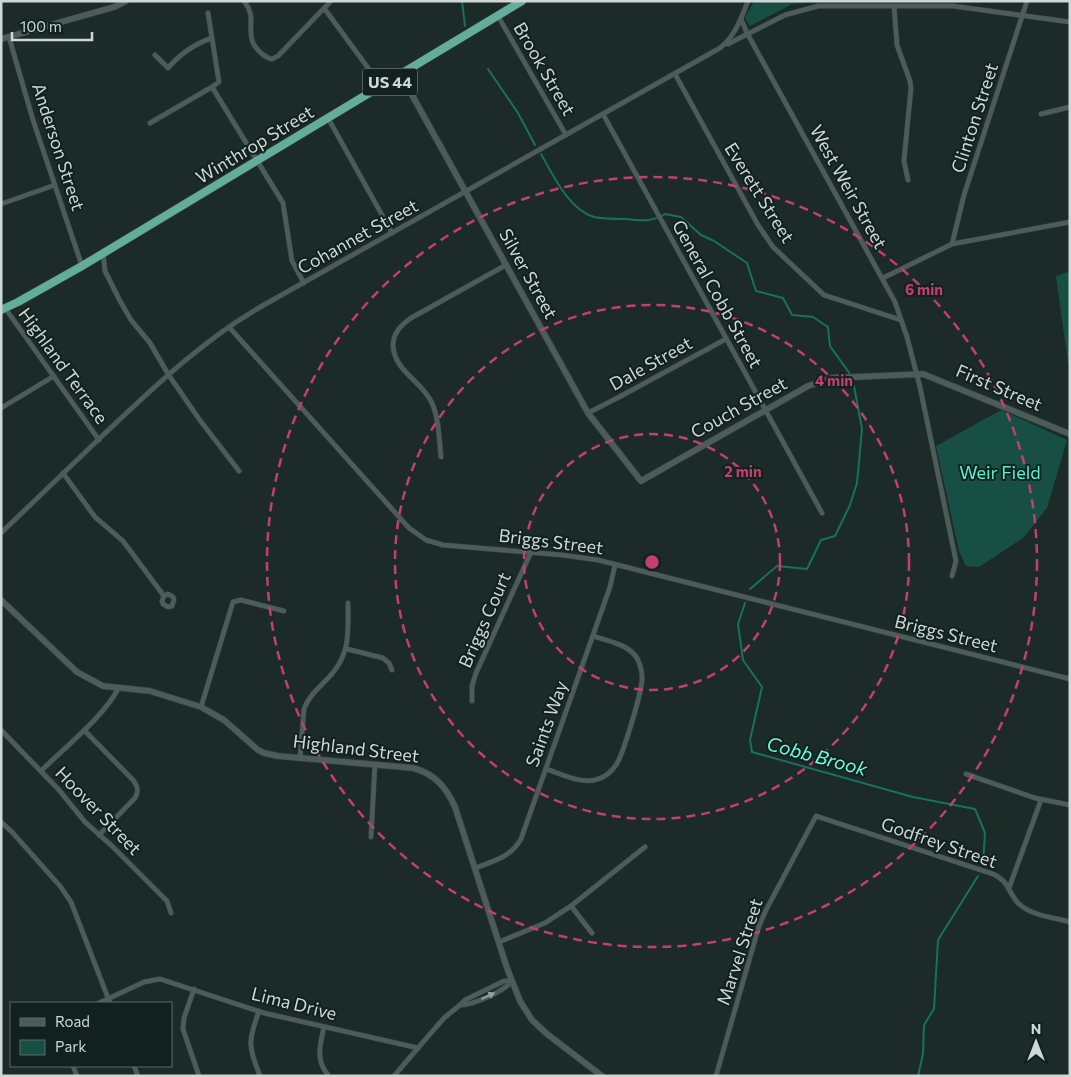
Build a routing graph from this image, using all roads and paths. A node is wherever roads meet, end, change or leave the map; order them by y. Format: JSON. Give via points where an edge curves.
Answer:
{"nodes":[{"id":1,"x":126,"y":1,"type":"edge"},
{"id":2,"x":244,"y":1,"type":"edge"},
{"id":3,"x":331,"y":1,"type":"edge"},
{"id":4,"x":522,"y":1,"type":"edge"},
{"id":5,"x":748,"y":1,"type":"edge"},
{"id":6,"x":1028,"y":1,"type":"edge"},
{"id":7,"x":954,"y":4,"type":"edge"},
{"id":8,"x":894,"y":6,"type":"junction"},
{"id":9,"x":324,"y":8,"type":"junction"},
{"id":10,"x":208,"y":13,"type":"dead end"},
{"id":11,"x":498,"y":16,"type":"junction"},
{"id":12,"x":1024,"y":16,"type":"junction"},
{"id":13,"x":741,"y":19,"type":"junction"},
{"id":14,"x":1070,"y":22,"type":"edge"},
{"id":15,"x":747,"y":33,"type":"junction"},
{"id":16,"x":9,"y":37,"type":"junction"},
{"id":17,"x":212,"y":38,"type":"junction"},
{"id":18,"x":1,"y":39,"type":"edge"},
{"id":19,"x":720,"y":48,"type":"junction"},
{"id":20,"x":155,"y":55,"type":"dead end"},
{"id":21,"x":675,"y":74,"type":"junction"},
{"id":22,"x":401,"y":75,"type":"junction"},
{"id":23,"x":382,"y":87,"type":"junction"},
{"id":24,"x":212,"y":88,"type":"junction"},
{"id":25,"x":1070,"y":107,"type":"edge"},
{"id":26,"x":603,"y":114,"type":"junction"},
{"id":27,"x":1041,"y":114,"type":"dead end"},
{"id":28,"x":328,"y":118,"type":"junction"},
{"id":29,"x":150,"y":123,"type":"dead end"},
{"id":30,"x":566,"y":135,"type":"junction"},
{"id":31,"x":257,"y":162,"type":"junction"},
{"id":32,"x":908,"y":180,"type":"dead end"},
{"id":33,"x":55,"y":185,"type":"junction"},
{"id":34,"x":465,"y":192,"type":"junction"},
{"id":35,"x":1,"y":204,"type":"edge"},
{"id":36,"x":1070,"y":222,"type":"edge"},
{"id":37,"x":392,"y":233,"type":"junction"},
{"id":38,"x":952,"y":244,"type":"junction"},
{"id":39,"x":103,"y":253,"type":"junction"},
{"id":40,"x":506,"y":265,"type":"junction"},
{"id":41,"x":82,"y":266,"type":"junction"},
{"id":42,"x":883,"y":278,"type":"junction"},
{"id":43,"x":304,"y":283,"type":"junction"},
{"id":44,"x":3,"y":309,"type":"edge"},
{"id":45,"x":902,"y":320,"type":"junction"},
{"id":46,"x":229,"y":327,"type":"junction"},
{"id":47,"x":726,"y":339,"type":"junction"},
{"id":48,"x":168,"y":374,"type":"junction"},
{"id":49,"x":917,"y":374,"type":"junction"},
{"id":50,"x":54,"y":376,"type":"junction"},
{"id":51,"x":1,"y":408,"type":"edge"},
{"id":52,"x":766,"y":410,"type":"junction"},
{"id":53,"x":588,"y":413,"type":"junction"},
{"id":54,"x":1070,"y":434,"type":"edge"},
{"id":55,"x":99,"y":440,"type":"junction"},
{"id":56,"x":441,"y":457,"type":"dead end"},
{"id":57,"x":239,"y":471,"type":"dead end"},
{"id":58,"x":63,"y":473,"type":"junction"},
{"id":59,"x":641,"y":481,"type":"joint"},
{"id":60,"x":822,"y":513,"type":"dead end"},
{"id":61,"x":1,"y":533,"type":"edge"},
{"id":62,"x":531,"y":552,"type":"junction"},
{"id":63,"x":615,"y":565,"type":"junction"},
{"id":64,"x":952,"y":576,"type":"dead end"},
{"id":65,"x":164,"y":596,"type":"dead end"},
{"id":66,"x":1,"y":600,"type":"edge"},
{"id":67,"x":348,"y":603,"type":"dead end"},
{"id":68,"x":284,"y":611,"type":"dead end"},
{"id":69,"x":593,"y":636,"type":"junction"},
{"id":70,"x":347,"y":648,"type":"junction"},
{"id":71,"x":392,"y":670,"type":"dead end"},
{"id":72,"x":1070,"y":679,"type":"edge"},
{"id":73,"x":119,"y":687,"type":"junction"},
{"id":74,"x":472,"y":701,"type":"dead end"},
{"id":75,"x":202,"y":707,"type":"junction"},
{"id":76,"x":1,"y":730,"type":"edge"},
{"id":77,"x":84,"y":730,"type":"junction"},
{"id":78,"x":300,"y":758,"type":"junction"},
{"id":79,"x":375,"y":764,"type":"junction"},
{"id":80,"x":546,"y":769,"type":"junction"},
{"id":81,"x":41,"y":771,"type":"junction"},
{"id":82,"x":966,"y":774,"type":"dead end"},
{"id":83,"x":1041,"y":800,"type":"junction"},
{"id":84,"x":1070,"y":805,"type":"edge"},
{"id":85,"x":816,"y":816,"type":"joint"},
{"id":86,"x":1,"y":822,"type":"edge"},
{"id":87,"x":99,"y":835,"type":"junction"},
{"id":88,"x":371,"y":837,"type":"dead end"},
{"id":89,"x":645,"y":848,"type":"dead end"},
{"id":90,"x":476,"y":868,"type":"junction"},
{"id":91,"x":1009,"y":888,"type":"junction"},
{"id":92,"x":571,"y":906,"type":"junction"},
{"id":93,"x":171,"y":913,"type":"dead end"},
{"id":94,"x":1070,"y":922,"type":"edge"},
{"id":95,"x":592,"y":932,"type":"dead end"},
{"id":96,"x":499,"y":942,"type":"junction"},
{"id":97,"x":512,"y":981,"type":"junction"},
{"id":98,"x":194,"y":990,"type":"junction"},
{"id":99,"x":109,"y":1001,"type":"edge"},
{"id":100,"x":259,"y":1012,"type":"junction"},
{"id":101,"x":324,"y":1026,"type":"junction"},
{"id":102,"x":418,"y":1048,"type":"junction"},
{"id":103,"x":199,"y":1076,"type":"edge"},
{"id":104,"x":260,"y":1076,"type":"edge"},
{"id":105,"x":329,"y":1076,"type":"edge"},
{"id":106,"x":394,"y":1076,"type":"edge"},
{"id":107,"x":602,"y":1076,"type":"edge"},
{"id":108,"x":716,"y":1076,"type":"edge"}],
"edges":[{"from":1,"to":16,"type":"street"},
{"from":2,"to":9,"type":"street","via":[[251,14],[252,40],[270,59],[278,56]]},
{"from":3,"to":9,"type":"street"},
{"from":4,"to":11,"type":"highway","name":"Winthrop Street","number":"US 44"},
{"from":5,"to":13,"type":"street","name":"Cohannet Street"},
{"from":6,"to":12,"type":"street","name":"Clinton Street"},
{"from":7,"to":8,"type":"street"},
{"from":7,"to":12,"type":"street"},
{"from":8,"to":15,"type":"street","via":[[810,7],[784,15]]},
{"from":8,"to":32,"type":"street","via":[[896,40],[911,88],[904,161]]},
{"from":9,"to":23,"type":"street"},
{"from":10,"to":17,"type":"street"},
{"from":11,"to":22,"type":"highway","name":"Winthrop Street","number":"US 44"},
{"from":11,"to":30,"type":"street","name":"Brook Street"},
{"from":12,"to":14,"type":"street"},
{"from":12,"to":38,"type":"street","name":"Clinton Street","via":[[962,200]]},
{"from":13,"to":15,"type":"street","name":"West Weir Street"},
{"from":13,"to":19,"type":"street","name":"Cohannet Street"},
{"from":15,"to":19,"type":"street"},
{"from":15,"to":42,"type":"street","name":"West Weir Street"},
{"from":16,"to":18,"type":"street"},
{"from":16,"to":33,"type":"street","name":"Anderson Street"},
{"from":17,"to":20,"type":"street","via":[[193,46],[168,68]]},
{"from":17,"to":24,"type":"street","via":[[219,82]]},
{"from":19,"to":21,"type":"street","name":"Cohannet Street"},
{"from":21,"to":26,"type":"street","name":"Cohannet Street"},
{"from":21,"to":45,"type":"street","name":"Everett Street","via":[[773,247],[824,295]]},
{"from":22,"to":23,"type":"highway","name":"Winthrop Street","number":"US 44"},
{"from":22,"to":34,"type":"street","name":"Silver Street"},
{"from":23,"to":28,"type":"highway","name":"Winthrop Street","number":"US 44"},
{"from":24,"to":29,"type":"street"},
{"from":24,"to":31,"type":"street"},
{"from":25,"to":27,"type":"street"},
{"from":26,"to":30,"type":"street","name":"Cohannet Street"},
{"from":26,"to":47,"type":"street","name":"General Cobb Street"},
{"from":28,"to":31,"type":"highway","name":"Winthrop Street","number":"US 44"},
{"from":28,"to":37,"type":"street"},
{"from":30,"to":34,"type":"street","name":"Cohannet Street"},
{"from":31,"to":39,"type":"highway","name":"Winthrop Street","number":"US 44"},
{"from":31,"to":43,"type":"street","via":[[283,203],[292,261]]},
{"from":33,"to":35,"type":"street"},
{"from":33,"to":41,"type":"street","name":"Anderson Street"},
{"from":34,"to":37,"type":"street","name":"Cohannet Street"},
{"from":34,"to":40,"type":"street","name":"Silver Street"},
{"from":36,"to":38,"type":"street"},
{"from":37,"to":43,"type":"street","name":"Cohannet Street"},
{"from":38,"to":42,"type":"street"},
{"from":39,"to":41,"type":"highway","name":"Winthrop Street","number":"US 44"},
{"from":39,"to":48,"type":"street","via":[[105,271],[119,299]]},
{"from":40,"to":53,"type":"street","name":"Silver Street"},
{"from":40,"to":56,"type":"street","via":[[411,318],[395,335],[393,347],[399,365],[425,391],[432,403]]},
{"from":41,"to":44,"type":"highway","name":"Winthrop Street","number":"US 44"},
{"from":42,"to":45,"type":"street","name":"West Weir Street"},
{"from":43,"to":46,"type":"street","name":"Cohannet Street"},
{"from":44,"to":50,"type":"street","name":"Highland Terrace"},
{"from":45,"to":49,"type":"street","name":"West Weir Street"},
{"from":46,"to":48,"type":"street","name":"Cohannet Street"},
{"from":46,"to":62,"type":"street","name":"Briggs Street","via":[[415,533],[443,545]]},
{"from":47,"to":52,"type":"street","name":"General Cobb Street"},
{"from":47,"to":53,"type":"street","name":"Dale Street"},
{"from":48,"to":55,"type":"street","name":"Cohannet Street"},
{"from":48,"to":57,"type":"street"},
{"from":49,"to":52,"type":"street","name":"Couch Street","via":[[832,378],[808,386]]},
{"from":49,"to":54,"type":"street","name":"First Street","via":[[929,375]]},
{"from":49,"to":64,"type":"street","name":"West Weir Street","via":[[956,561]]},
{"from":50,"to":51,"type":"street"},
{"from":50,"to":55,"type":"street","name":"Highland Terrace"},
{"from":52,"to":59,"type":"street","name":"Couch Street"},
{"from":52,"to":60,"type":"street","name":"General Cobb Street"},
{"from":53,"to":59,"type":"street","name":"Silver Street"},
{"from":55,"to":58,"type":"street","name":"Cohannet Street"},
{"from":58,"to":61,"type":"street","name":"Cohannet Street"},
{"from":58,"to":65,"type":"street","via":[[95,517],[123,541]]},
{"from":62,"to":63,"type":"street","name":"Briggs Street","via":[[577,556]]},
{"from":62,"to":74,"type":"street","name":"Briggs Court","via":[[476,673]]},
{"from":63,"to":69,"type":"street","name":"Saints Way"},
{"from":63,"to":72,"type":"street","name":"Briggs Street"},
{"from":66,"to":73,"type":"street","name":"Highland Street","via":[[77,672],[103,686]]},
{"from":67,"to":70,"type":"street"},
{"from":68,"to":75,"type":"street","via":[[241,600],[233,602]]},
{"from":69,"to":80,"type":"street","name":"Saints Way"},
{"from":69,"to":80,"type":"street","via":[[626,648],[641,667],[642,686],[624,749],[613,770],[598,779],[582,780]]},
{"from":70,"to":71,"type":"street","via":[[383,658]]},
{"from":70,"to":78,"type":"street","via":[[332,675],[306,703]]},
{"from":73,"to":75,"type":"street","name":"Highland Street","via":[[150,691]]},
{"from":73,"to":77,"type":"street"},
{"from":75,"to":78,"type":"street","name":"Highland Street","via":[[224,720],[258,750]]},
{"from":76,"to":81,"type":"street","name":"Hoover Street"},
{"from":77,"to":81,"type":"street"},
{"from":77,"to":87,"type":"street","via":[[138,787],[135,798]]},
{"from":78,"to":79,"type":"street","name":"Highland Street"},
{"from":79,"to":88,"type":"street"},
{"from":79,"to":90,"type":"street","name":"Highland Street","via":[[420,770],[444,786],[457,812]]},
{"from":80,"to":90,"type":"street","name":"Saints Way","via":[[518,845],[503,858]]},
{"from":81,"to":87,"type":"street","name":"Hoover Street"},
{"from":82,"to":83,"type":"street"},
{"from":83,"to":84,"type":"street"},
{"from":83,"to":91,"type":"street"},
{"from":85,"to":91,"type":"street","name":"Godfrey Street","via":[[992,874]]},
{"from":85,"to":108,"type":"street","name":"Marvel Street","via":[[759,926]]},
{"from":86,"to":99,"type":"street","via":[[71,902]]},
{"from":87,"to":93,"type":"street","name":"Hoover Street","via":[[167,901]]},
{"from":89,"to":92,"type":"street"},
{"from":90,"to":96,"type":"street","name":"Highland Street"},
{"from":91,"to":94,"type":"street","name":"Godfrey Street","via":[[1016,901],[1028,910]]},
{"from":92,"to":95,"type":"street"},
{"from":92,"to":96,"type":"street","via":[[545,923]]},
{"from":96,"to":97,"type":"street","name":"Highland Street"},
{"from":97,"to":102,"type":"street","via":[[507,987],[468,1005],[460,1005]]},
{"from":97,"to":107,"type":"street","name":"Highland Street","via":[[520,1001],[536,1024]]},
{"from":98,"to":99,"type":"street","name":"Lima Drive","via":[[155,979]]},
{"from":98,"to":100,"type":"street","name":"Lima Drive"},
{"from":98,"to":103,"type":"street","via":[[183,1029]]},
{"from":100,"to":101,"type":"street","name":"Lima Drive"},
{"from":100,"to":104,"type":"street","via":[[250,1045]]},
{"from":101,"to":102,"type":"street","name":"Lima Drive"},
{"from":101,"to":105,"type":"street","via":[[319,1054]]},
{"from":102,"to":106,"type":"street"}]}
